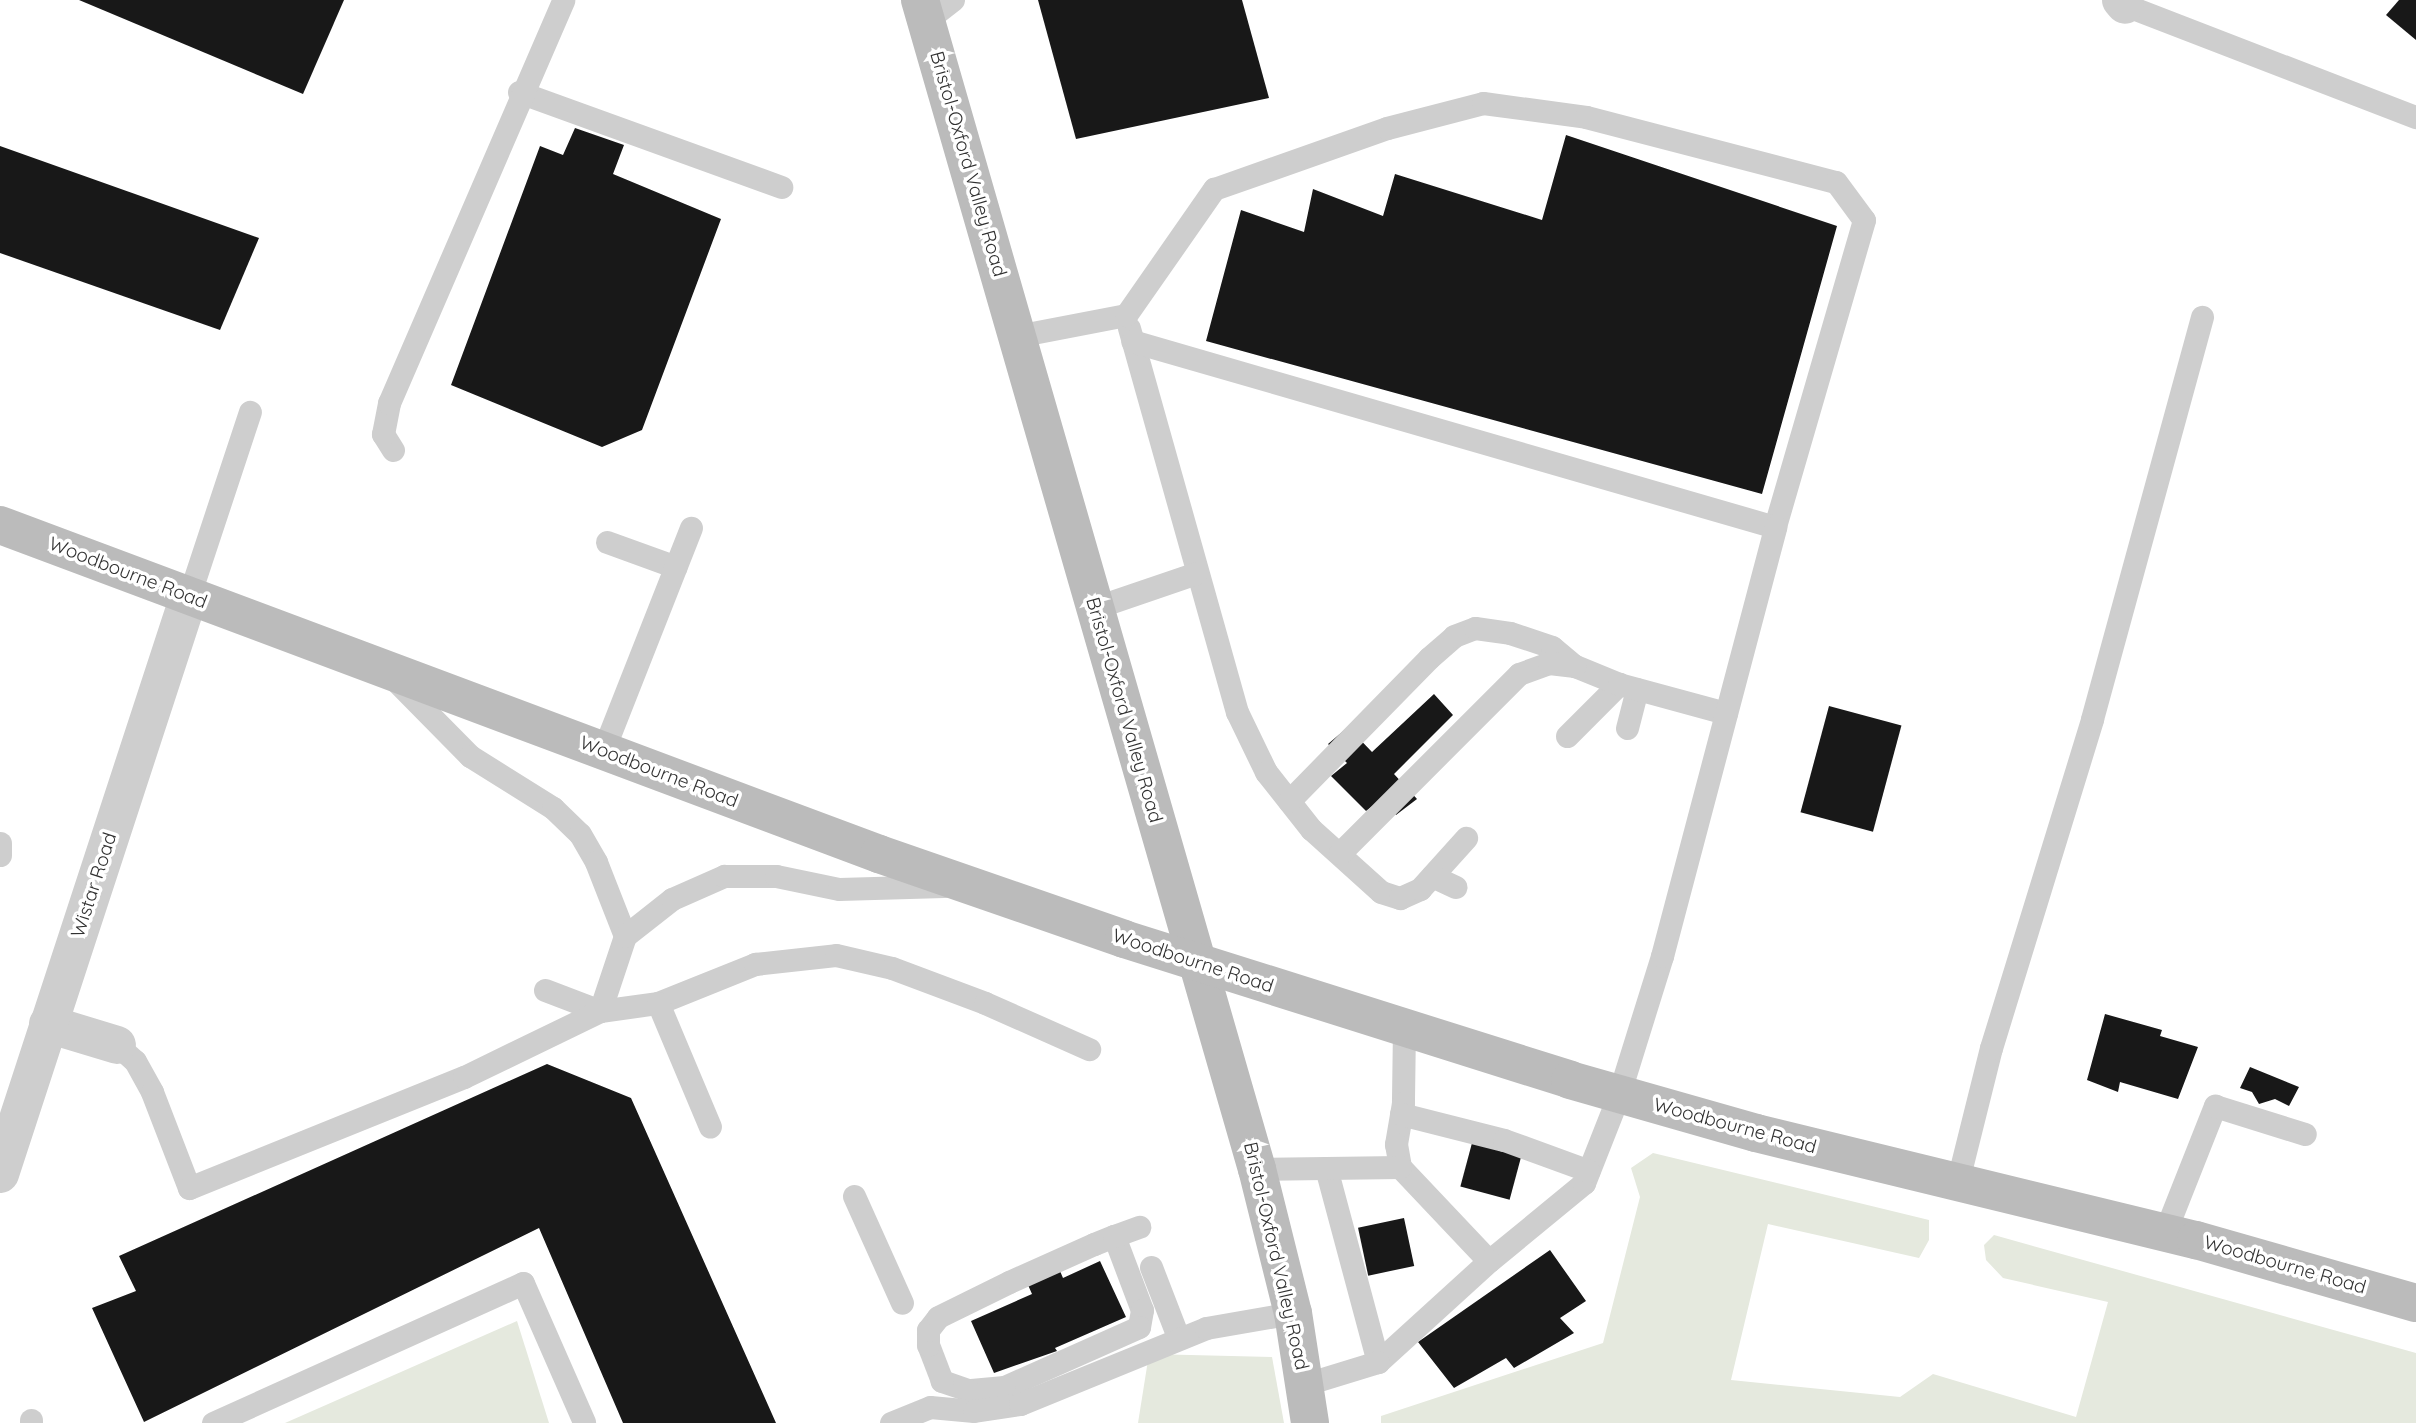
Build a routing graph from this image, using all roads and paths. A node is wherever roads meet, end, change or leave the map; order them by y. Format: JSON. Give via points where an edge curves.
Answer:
{"nodes":[{"id":1,"x":563,"y":0,"type":"edge"},
{"id":2,"x":2123,"y":3,"type":"edge"},
{"id":3,"x":933,"y":7,"type":"edge"},
{"id":4,"x":520,"y":92,"type":"junction"},
{"id":5,"x":2416,"y":117,"type":"edge"},
{"id":6,"x":780,"y":187,"type":"dead end"},
{"id":7,"x":1126,"y":315,"type":"junction"},
{"id":8,"x":2202,"y":317,"type":"dead end"},
{"id":9,"x":1017,"y":336,"type":"junction"},
{"id":10,"x":1132,"y":341,"type":"junction"},
{"id":11,"x":250,"y":412,"type":"dead end"},
{"id":12,"x":393,"y":450,"type":"dead end"},
{"id":13,"x":0,"y":525,"type":"edge"},
{"id":14,"x":1775,"y":527,"type":"junction"},
{"id":15,"x":691,"y":528,"type":"dead end"},
{"id":16,"x":607,"y":542,"type":"dead end"},
{"id":17,"x":676,"y":567,"type":"junction"},
{"id":18,"x":1196,"y":573,"type":"junction"},
{"id":19,"x":189,"y":596,"type":"junction"},
{"id":20,"x":1094,"y":608,"type":"junction"},
{"id":21,"x":1575,"y":666,"type":"junction"},
{"id":22,"x":384,"y":669,"type":"junction"},
{"id":23,"x":1628,"y":686,"type":"junction"},
{"id":24,"x":1726,"y":713,"type":"junction"},
{"id":25,"x":1627,"y":728,"type":"dead end"},
{"id":26,"x":1567,"y":736,"type":"dead end"},
{"id":27,"x":603,"y":751,"type":"junction"},
{"id":28,"x":1289,"y":801,"type":"junction"},
{"id":29,"x":1466,"y":838,"type":"dead end"},
{"id":30,"x":0,"y":843,"type":"edge"},
{"id":31,"x":1340,"y":853,"type":"junction"},
{"id":32,"x":0,"y":855,"type":"edge"},
{"id":33,"x":1433,"y":876,"type":"junction"},
{"id":34,"x":967,"y":885,"type":"junction"},
{"id":35,"x":1456,"y":887,"type":"dead end"},
{"id":36,"x":625,"y":936,"type":"junction"},
{"id":37,"x":1199,"y":963,"type":"junction"},
{"id":38,"x":545,"y":990,"type":"dead end"},
{"id":39,"x":658,"y":1003,"type":"junction"},
{"id":40,"x":600,"y":1011,"type":"junction"},
{"id":41,"x":48,"y":1024,"type":"junction"},
{"id":42,"x":1404,"y":1027,"type":"junction"},
{"id":43,"x":117,"y":1045,"type":"joint"},
{"id":44,"x":1088,"y":1049,"type":"dead end"},
{"id":45,"x":1619,"y":1094,"type":"junction"},
{"id":46,"x":1401,"y":1114,"type":"junction"},
{"id":47,"x":710,"y":1127,"type":"dead end"},
{"id":48,"x":2305,"y":1135,"type":"dead end"},
{"id":49,"x":1400,"y":1167,"type":"junction"},
{"id":50,"x":1326,"y":1168,"type":"junction"},
{"id":51,"x":1257,"y":1169,"type":"junction"},
{"id":52,"x":1589,"y":1171,"type":"junction"},
{"id":53,"x":0,"y":1174,"type":"edge"},
{"id":54,"x":1957,"y":1184,"type":"junction"},
{"id":55,"x":854,"y":1196,"type":"dead end"},
{"id":56,"x":1139,"y":1227,"type":"dead end"},
{"id":57,"x":2165,"y":1232,"type":"junction"},
{"id":58,"x":1114,"y":1236,"type":"junction"},
{"id":59,"x":1489,"y":1261,"type":"junction"},
{"id":60,"x":1151,"y":1267,"type":"dead end"},
{"id":61,"x":902,"y":1303,"type":"dead end"},
{"id":62,"x":2416,"y":1303,"type":"edge"},
{"id":63,"x":1293,"y":1313,"type":"junction"},
{"id":64,"x":1178,"y":1337,"type":"junction"},
{"id":65,"x":1378,"y":1362,"type":"junction"},
{"id":66,"x":1306,"y":1384,"type":"junction"},
{"id":67,"x":584,"y":1422,"type":"edge"},
{"id":68,"x":213,"y":1423,"type":"edge"},
{"id":69,"x":891,"y":1423,"type":"edge"},
{"id":70,"x":1311,"y":1423,"type":"edge"}],
"edges":[{"from":1,"to":4,"type":"lane"},
{"from":2,"to":5,"type":"lane"},
{"from":3,"to":9,"type":"main road","name":"Bristol-Oxford Valley Road"},
{"from":4,"to":6,"type":"lane"},
{"from":4,"to":12,"type":"lane","via":[[389,402],[383,434]]},
{"from":7,"to":9,"type":"lane"},
{"from":7,"to":10,"type":"lane"},
{"from":7,"to":14,"type":"lane","via":[[1214,189],[1387,128],[1483,103],[1586,117],[1836,183],[1864,220]]},
{"from":8,"to":54,"type":"lane","via":[[2092,719],[1991,1048]]},
{"from":9,"to":20,"type":"main road","name":"Bristol-Oxford Valley Road"},
{"from":10,"to":14,"type":"lane"},
{"from":10,"to":18,"type":"lane"},
{"from":11,"to":19,"type":"lane"},
{"from":13,"to":19,"type":"main road","name":"Woodbourne Road"},
{"from":14,"to":24,"type":"lane"},
{"from":15,"to":17,"type":"lane"},
{"from":16,"to":17,"type":"lane"},
{"from":17,"to":27,"type":"lane"},
{"from":18,"to":20,"type":"lane"},
{"from":18,"to":28,"type":"lane","via":[[1237,712],[1266,772]]},
{"from":19,"to":22,"type":"main road","name":"Woodbourne Road"},
{"from":19,"to":41,"type":"street","name":"Wistar Road"},
{"from":20,"to":37,"type":"main road","name":"Bristol-Oxford Valley Road"},
{"from":21,"to":23,"type":"lane"},
{"from":21,"to":28,"type":"lane","via":[[1552,647],[1510,633],[1475,628],[1454,636]]},
{"from":21,"to":31,"type":"lane","via":[[1549,663],[1519,674]]},
{"from":22,"to":27,"type":"main road","name":"Woodbourne Road"},
{"from":22,"to":36,"type":"lane","via":[[470,756],[553,808],[580,834]]},
{"from":23,"to":24,"type":"lane"},
{"from":23,"to":25,"type":"lane"},
{"from":23,"to":26,"type":"lane"},
{"from":24,"to":45,"type":"lane","via":[[1662,956]]},
{"from":27,"to":34,"type":"main road","name":"Woodbourne Road"},
{"from":28,"to":31,"type":"lane"},
{"from":29,"to":33,"type":"lane"},
{"from":30,"to":32,"type":"lane"},
{"from":31,"to":33,"type":"lane","via":[[1381,892],[1400,898],[1420,889]]},
{"from":33,"to":35,"type":"lane"},
{"from":34,"to":36,"type":"lane","via":[[839,889],[776,876],[724,876],[672,899]]},
{"from":34,"to":37,"type":"main road","name":"Woodbourne Road"},
{"from":36,"to":40,"type":"lane"},
{"from":37,"to":42,"type":"main road","name":"Woodbourne Road"},
{"from":37,"to":51,"type":"main road","name":"Bristol-Oxford Valley Road"},
{"from":38,"to":40,"type":"lane"},
{"from":39,"to":40,"type":"lane"},
{"from":39,"to":44,"type":"lane","via":[[755,964],[836,955],[892,968],[974,998]]},
{"from":39,"to":47,"type":"lane"},
{"from":40,"to":43,"type":"lane","via":[[464,1077],[189,1188],[152,1092],[135,1061]]},
{"from":41,"to":43,"type":"street"},
{"from":41,"to":53,"type":"street","name":"Wistar Road"},
{"from":42,"to":45,"type":"main road","name":"Woodbourne Road"},
{"from":42,"to":46,"type":"lane"},
{"from":45,"to":52,"type":"lane"},
{"from":45,"to":54,"type":"main road","name":"Woodbourne Road"},
{"from":46,"to":49,"type":"lane","via":[[1396,1144]]},
{"from":46,"to":52,"type":"lane","via":[[1504,1140]]},
{"from":48,"to":57,"type":"lane","via":[[2215,1106]]},
{"from":49,"to":50,"type":"lane"},
{"from":49,"to":59,"type":"lane"},
{"from":50,"to":51,"type":"lane"},
{"from":50,"to":65,"type":"lane"},
{"from":51,"to":63,"type":"main road","name":"Bristol-Oxford Valley Road"},
{"from":52,"to":59,"type":"lane","via":[[1584,1184]]},
{"from":54,"to":57,"type":"main road","name":"Woodbourne Road"},
{"from":55,"to":61,"type":"lane"},
{"from":56,"to":58,"type":"lane"},
{"from":57,"to":62,"type":"main road","name":"Woodbourne Road"},
{"from":58,"to":58,"type":"lane","via":[[938,1317],[928,1330],[928,1345],[942,1381],[968,1390],[1004,1387],[1139,1327],[1142,1310]]},
{"from":59,"to":65,"type":"lane"},
{"from":60,"to":64,"type":"lane"},
{"from":63,"to":64,"type":"lane"},
{"from":63,"to":66,"type":"main road","name":"Bristol-Oxford Valley Road"},
{"from":64,"to":69,"type":"lane","via":[[1020,1404],[974,1411],[930,1407]]},
{"from":65,"to":66,"type":"lane"},
{"from":66,"to":70,"type":"main road","name":"Bristol-Oxford Valley Road"},
{"from":67,"to":68,"type":"lane","via":[[523,1283]]}]}
